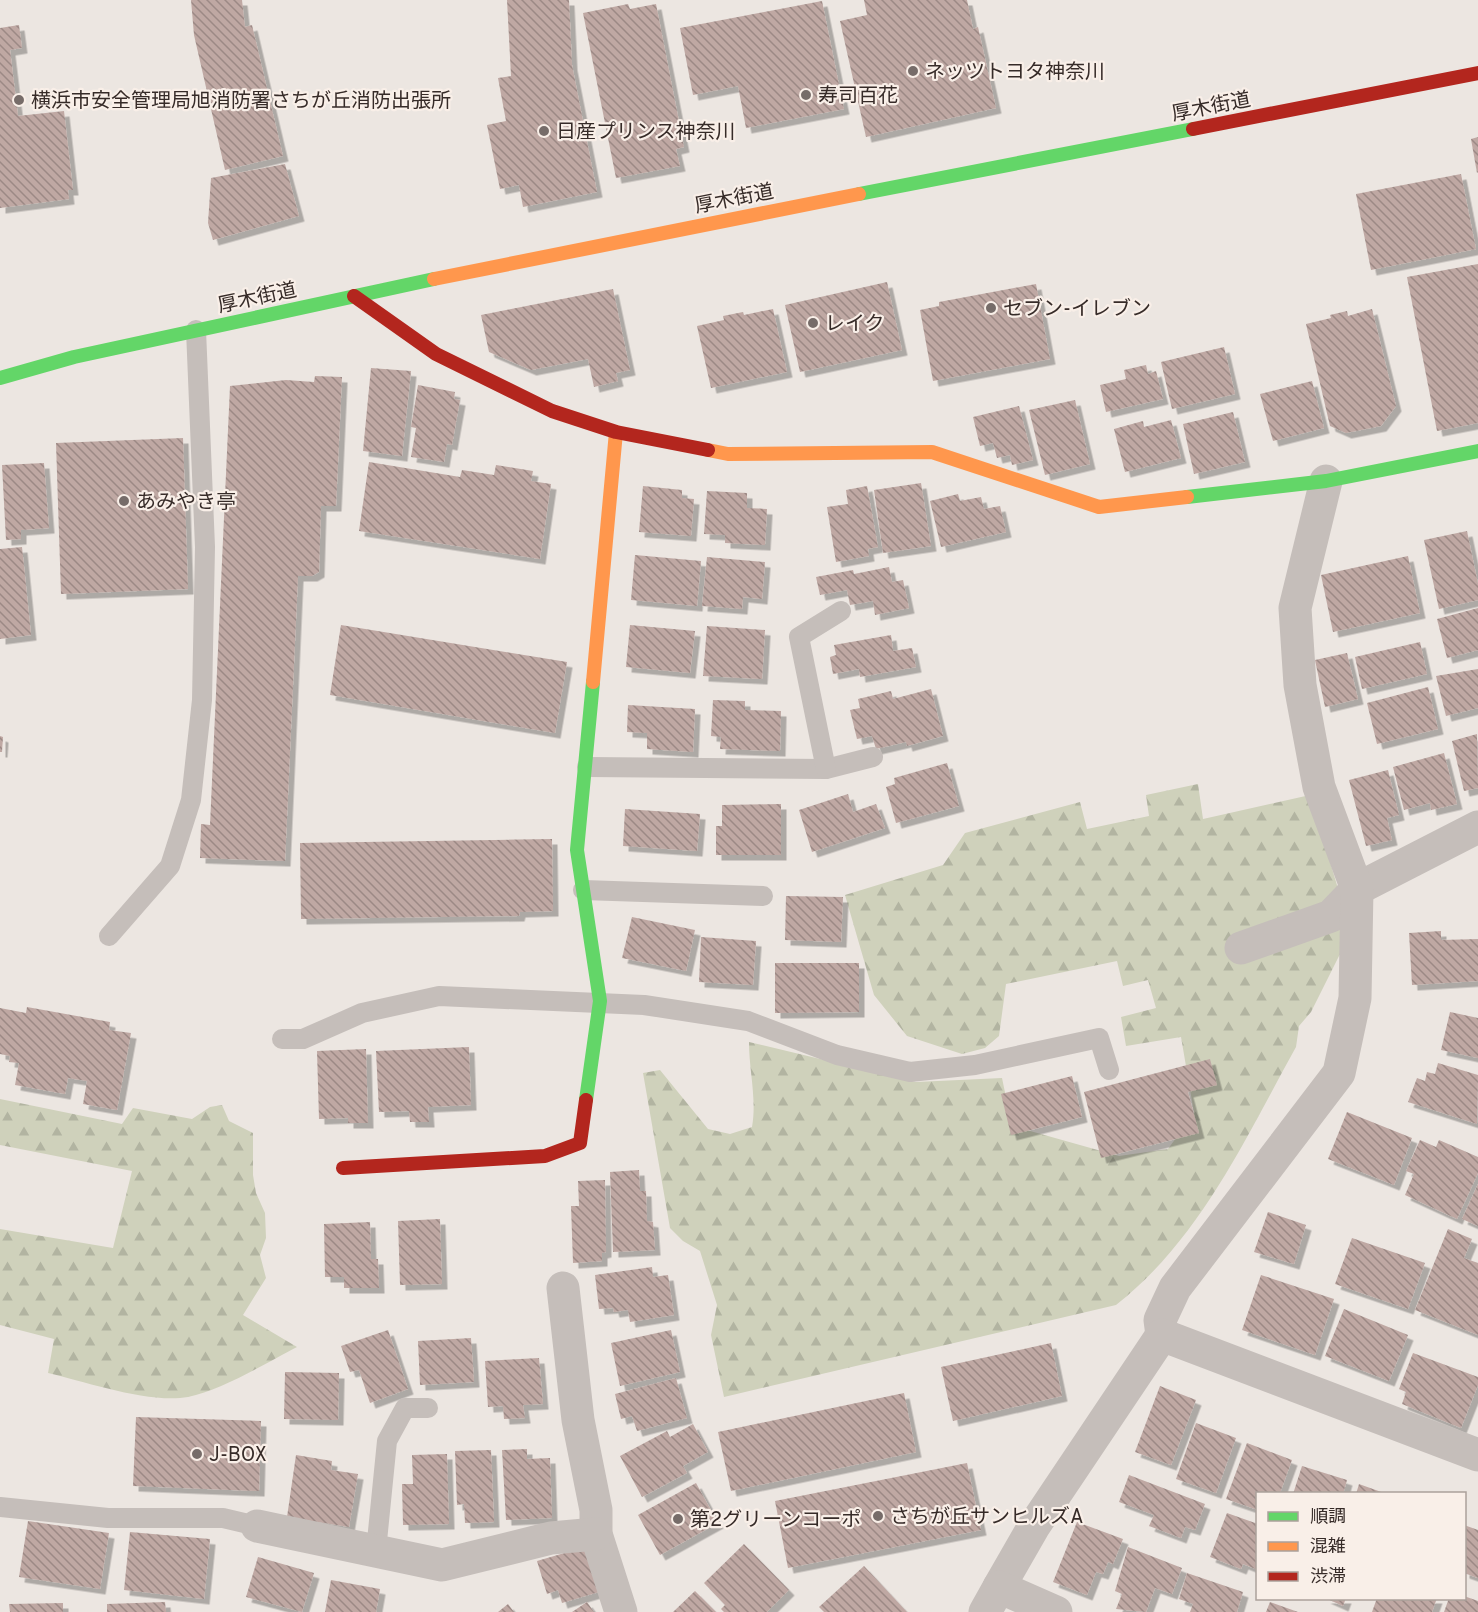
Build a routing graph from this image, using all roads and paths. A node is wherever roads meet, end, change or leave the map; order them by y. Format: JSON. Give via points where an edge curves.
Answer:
{"nodes":[{"id":1,"x":1478,"y":73,"type":"edge"},
{"id":2,"x":354,"y":296,"type":"junction"},
{"id":3,"x":196,"y":330,"type":"junction"},
{"id":4,"x":0,"y":378,"type":"edge"},
{"id":5,"x":616,"y":432,"type":"junction"},
{"id":6,"x":1478,"y":451,"type":"edge"},
{"id":7,"x":1326,"y":481,"type":"junction"},
{"id":8,"x":841,"y":610,"type":"dead end"},
{"id":9,"x":873,"y":757,"type":"dead end"},
{"id":10,"x":587,"y":767,"type":"junction"},
{"id":11,"x":826,"y":770,"type":"junction"},
{"id":12,"x":1478,"y":827,"type":"edge"},
{"id":13,"x":1357,"y":889,"type":"junction"},
{"id":14,"x":583,"y":890,"type":"junction"},
{"id":15,"x":764,"y":896,"type":"dead end"},
{"id":16,"x":109,"y":936,"type":"dead end"},
{"id":17,"x":1240,"y":948,"type":"dead end"},
{"id":18,"x":600,"y":1001,"type":"junction"},
{"id":19,"x":282,"y":1039,"type":"dead end"},
{"id":20,"x":1109,"y":1070,"type":"dead end"},
{"id":21,"x":343,"y":1168,"type":"dead end"},
{"id":22,"x":563,"y":1288,"type":"dead end"},
{"id":23,"x":1162,"y":1335,"type":"junction"},
{"id":24,"x":428,"y":1408,"type":"dead end"},
{"id":25,"x":1475,"y":1445,"type":"edge"},
{"id":26,"x":0,"y":1507,"type":"edge"},
{"id":27,"x":257,"y":1526,"type":"joint"},
{"id":28,"x":596,"y":1534,"type":"junction"},
{"id":29,"x":376,"y":1551,"type":"junction"},
{"id":30,"x":992,"y":1600,"type":"edge"},
{"id":31,"x":621,"y":1612,"type":"edge"},
{"id":32,"x":1056,"y":1612,"type":"edge"}],
"edges":[{"from":1,"to":2,"type":"street","name":"厚木街道","via":[[569,250]]},
{"from":2,"to":3,"type":"street","name":"厚木街道"},
{"from":2,"to":5,"type":"street","via":[[436,354],[552,411]]},
{"from":3,"to":4,"type":"street","name":"厚木街道"},
{"from":3,"to":16,"type":"lane","via":[[205,547],[202,700],[191,800],[170,866]]},
{"from":5,"to":7,"type":"street","via":[[728,454],[932,452],[1099,507]]},
{"from":5,"to":10,"type":"street"},
{"from":6,"to":7,"type":"street"},
{"from":7,"to":13,"type":"street","via":[[1295,608],[1300,685],[1319,787]]},
{"from":8,"to":11,"type":"lane","via":[[799,637]]},
{"from":9,"to":11,"type":"lane"},
{"from":10,"to":11,"type":"lane"},
{"from":10,"to":14,"type":"street","via":[[577,850]]},
{"from":12,"to":13,"type":"street"},
{"from":13,"to":17,"type":"street","via":[[1331,916]]},
{"from":13,"to":23,"type":"street","via":[[1355,998],[1339,1073],[1174,1288],[1161,1320]]},
{"from":14,"to":15,"type":"lane"},
{"from":14,"to":18,"type":"street"},
{"from":18,"to":19,"type":"lane","via":[[439,996],[362,1013],[303,1039]]},
{"from":18,"to":20,"type":"lane","via":[[748,1022],[837,1055],[910,1072],[975,1065],[1099,1038]]},
{"from":18,"to":21,"type":"street","via":[[580,1143],[545,1156]]},
{"from":22,"to":28,"type":"street","via":[[578,1420],[596,1510]]},
{"from":23,"to":25,"type":"street"},
{"from":23,"to":30,"type":"street","via":[[1034,1526]]},
{"from":24,"to":29,"type":"lane","via":[[405,1408],[387,1441]]},
{"from":26,"to":27,"type":"lane","via":[[108,1518],[223,1518]]},
{"from":27,"to":29,"type":"street"},
{"from":28,"to":29,"type":"street","via":[[551,1538],[442,1565]]},
{"from":28,"to":31,"type":"street"},
{"from":30,"to":32,"type":"street"}]}
